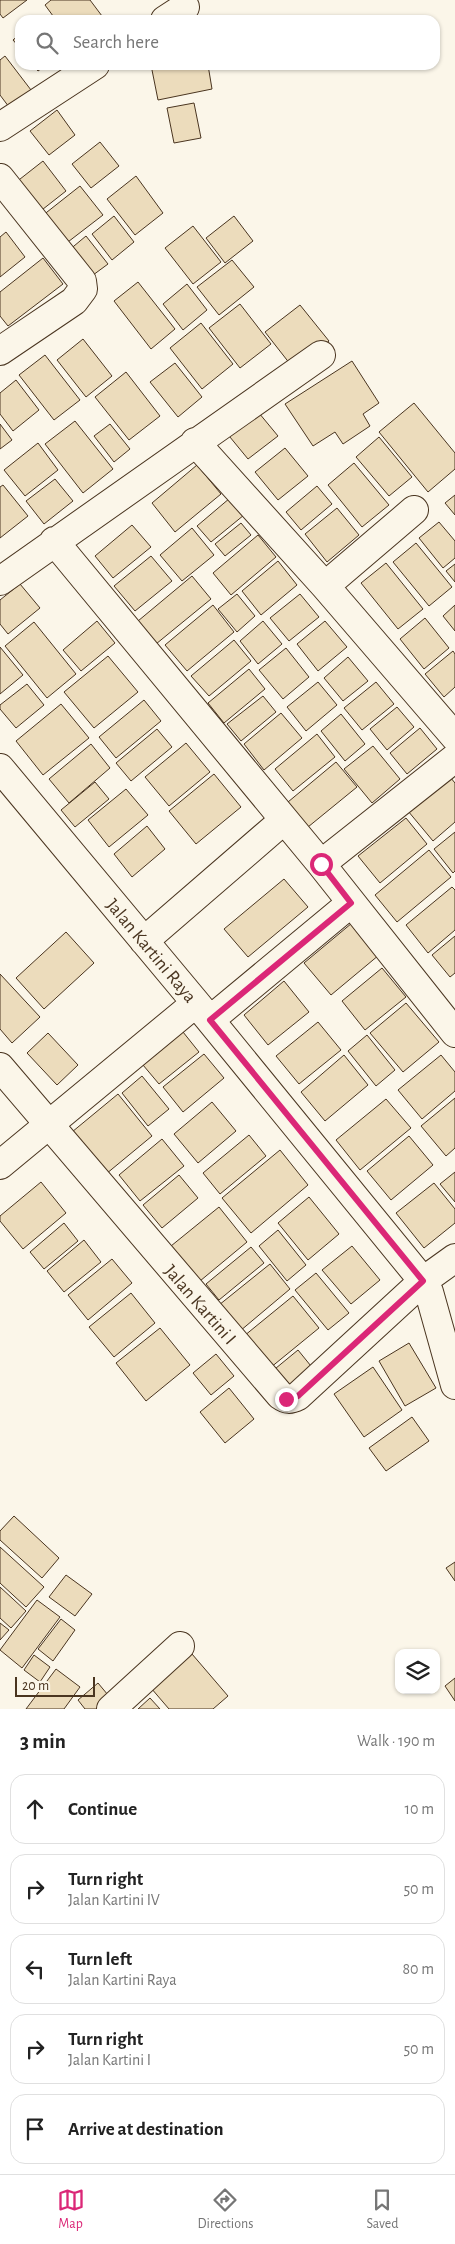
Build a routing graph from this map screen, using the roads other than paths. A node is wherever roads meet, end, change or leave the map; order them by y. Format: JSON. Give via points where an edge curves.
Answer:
{"nodes":[{"id":1,"x":87,"y":70,"type":"edge"},
{"id":2,"x":0,"y":126,"type":"edge"},
{"id":3,"x":0,"y":178,"type":"edge"},
{"id":4,"x":0,"y":351,"type":"edge"},
{"id":5,"x":320,"y":355,"type":"dead end"},
{"id":6,"x":195,"y":442,"type":"junction"},
{"id":7,"x":414,"y":510,"type":"dead end"},
{"id":8,"x":54,"y":541,"type":"junction"},
{"id":9,"x":0,"y":581,"type":"edge"},
{"id":10,"x":325,"y":586,"type":"junction"},
{"id":11,"x":451,"y":723,"type":"edge"},
{"id":12,"x":455,"y":758,"type":"edge"},
{"id":13,"x":0,"y":768,"type":"edge"},
{"id":14,"x":284,"y":820,"type":"junction"},
{"id":15,"x":321,"y":864,"type":"junction"},
{"id":16,"x":351,"y":903,"type":"junction"},
{"id":17,"x":144,"y":941,"type":"junction"},
{"id":18,"x":203,"y":1011,"type":"junction"},
{"id":19,"x":455,"y":1033,"type":"edge"},
{"id":20,"x":0,"y":1067,"type":"edge"},
{"id":21,"x":48,"y":1125,"type":"junction"},
{"id":22,"x":0,"y":1165,"type":"edge"},
{"id":23,"x":455,"y":1258,"type":"edge"},
{"id":24,"x":423,"y":1281,"type":"junction"},
{"id":25,"x":455,"y":1385,"type":"edge"},
{"id":26,"x":180,"y":1646,"type":"dead end"},
{"id":27,"x":111,"y":1709,"type":"edge"}],
"edges":[{"from":1,"to":2,"type":"street"},
{"from":3,"to":4,"type":"street","via":[[82,281],[83,289],[74,300]]},
{"from":5,"to":6,"type":"street"},
{"from":6,"to":8,"type":"street"},
{"from":6,"to":10,"type":"street"},
{"from":7,"to":10,"type":"street"},
{"from":8,"to":9,"type":"street"},
{"from":8,"to":14,"type":"street"},
{"from":10,"to":11,"type":"street"},
{"from":12,"to":15,"type":"street"},
{"from":13,"to":17,"type":"street","name":"Jalan Kartini Raya"},
{"from":14,"to":15,"type":"street"},
{"from":14,"to":17,"type":"street"},
{"from":15,"to":16,"type":"street"},
{"from":16,"to":18,"type":"street"},
{"from":16,"to":19,"type":"street"},
{"from":17,"to":18,"type":"street","name":"Jalan Kartini Raya"},
{"from":18,"to":21,"type":"street"},
{"from":18,"to":24,"type":"street","name":"Jalan Kartini Raya"},
{"from":20,"to":21,"type":"street","name":"Jalan Kartini I"},
{"from":21,"to":22,"type":"street"},
{"from":21,"to":24,"type":"street","name":"Jalan Kartini I","via":[[286,1399],[298,1396]]},
{"from":23,"to":24,"type":"street"},
{"from":24,"to":25,"type":"street","name":"Jalan Kartini Raya"},
{"from":26,"to":27,"type":"street"}]}
